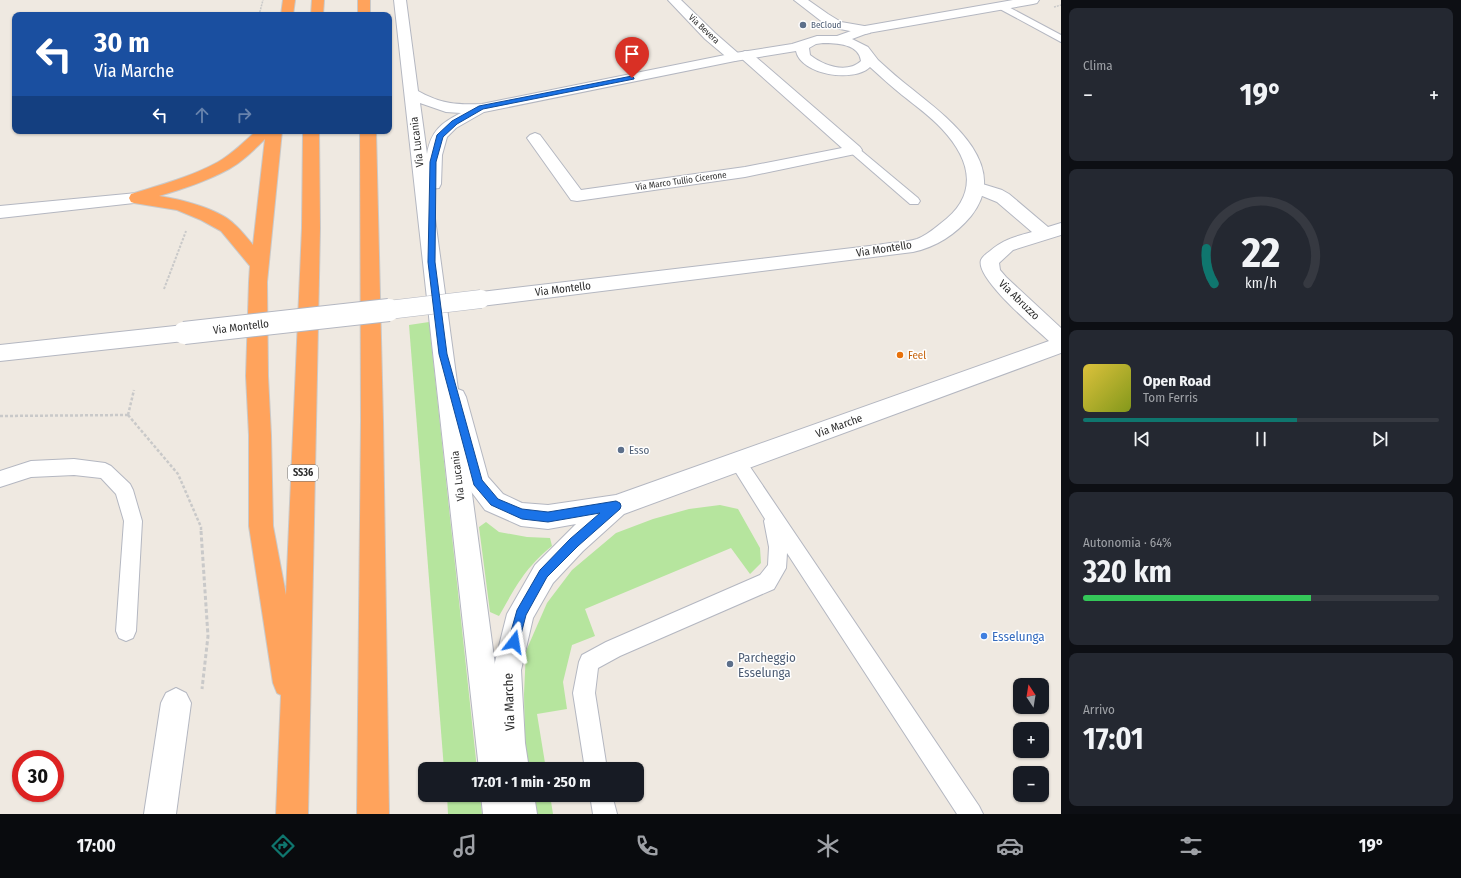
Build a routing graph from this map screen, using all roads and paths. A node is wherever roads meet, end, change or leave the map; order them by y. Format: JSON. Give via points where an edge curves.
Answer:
{"nodes":[{"id":1,"x":263,"y":0,"type":"edge"},
{"id":2,"x":289,"y":0,"type":"edge"},
{"id":3,"x":318,"y":0,"type":"edge"},
{"id":4,"x":364,"y":0,"type":"edge"},
{"id":5,"x":674,"y":0,"type":"edge"},
{"id":6,"x":800,"y":0,"type":"edge"},
{"id":7,"x":1033,"y":0,"type":"edge"},
{"id":8,"x":1008,"y":3,"type":"edge"},
{"id":9,"x":401,"y":8,"type":"edge"},
{"id":10,"x":260,"y":12,"type":"edge"},
{"id":11,"x":288,"y":12,"type":"edge"},
{"id":12,"x":317,"y":12,"type":"edge"},
{"id":13,"x":364,"y":12,"type":"edge"},
{"id":14,"x":830,"y":22,"type":"junction"},
{"id":15,"x":882,"y":28,"type":"junction"},
{"id":16,"x":865,"y":30,"type":"junction"},
{"id":17,"x":1061,"y":39,"type":"edge"},
{"id":18,"x":838,"y":40,"type":"junction"},
{"id":19,"x":804,"y":45,"type":"junction"},
{"id":20,"x":746,"y":55,"type":"junction"},
{"id":21,"x":867,"y":56,"type":"junction"},
{"id":22,"x":807,"y":60,"type":"junction"},
{"id":23,"x":847,"y":71,"type":"junction"},
{"id":24,"x":906,"y":92,"type":"junction"},
{"id":25,"x":412,"y":93,"type":"junction"},
{"id":26,"x":482,"y":108,"type":"junction"},
{"id":27,"x":262,"y":134,"type":"edge"},
{"id":28,"x":274,"y":134,"type":"edge"},
{"id":29,"x":310,"y":134,"type":"edge"},
{"id":30,"x":368,"y":134,"type":"edge"},
{"id":31,"x":535,"y":138,"type":"dead end"},
{"id":32,"x":854,"y":150,"type":"junction"},
{"id":33,"x":976,"y":187,"type":"junction"},
{"id":34,"x":137,"y":198,"type":"junction"},
{"id":35,"x":914,"y":201,"type":"dead end"},
{"id":36,"x":0,"y":212,"type":"edge"},
{"id":37,"x":188,"y":226,"type":"dead end"},
{"id":38,"x":1053,"y":231,"type":"edge"},
{"id":39,"x":431,"y":262,"type":"junction"},
{"id":40,"x":260,"y":264,"type":"junction"},
{"id":41,"x":164,"y":289,"type":"dead end"},
{"id":42,"x":1061,"y":340,"type":"edge"},
{"id":43,"x":1061,"y":345,"type":"edge"},
{"id":44,"x":0,"y":354,"type":"edge"},
{"id":45,"x":443,"y":354,"type":"junction"},
{"id":46,"x":134,"y":390,"type":"dead end"},
{"id":47,"x":128,"y":415,"type":"junction"},
{"id":48,"x":0,"y":416,"type":"edge"},
{"id":49,"x":738,"y":462,"type":"junction"},
{"id":50,"x":0,"y":479,"type":"edge"},
{"id":51,"x":616,"y":506,"type":"junction"},
{"id":52,"x":771,"y":514,"type":"junction"},
{"id":53,"x":126,"y":631,"type":"dead end"},
{"id":54,"x":202,"y":690,"type":"dead end"},
{"id":55,"x":176,"y":703,"type":"dead end"},
{"id":56,"x":295,"y":730,"type":"junction"},
{"id":57,"x":493,"y":762,"type":"edge"},
{"id":58,"x":513,"y":762,"type":"edge"},
{"id":59,"x":595,"y":762,"type":"edge"},
{"id":60,"x":498,"y":802,"type":"edge"},
{"id":61,"x":519,"y":802,"type":"edge"},
{"id":62,"x":602,"y":802,"type":"edge"},
{"id":63,"x":160,"y":814,"type":"edge"},
{"id":64,"x":292,"y":814,"type":"edge"},
{"id":65,"x":373,"y":814,"type":"edge"},
{"id":66,"x":500,"y":814,"type":"edge"},
{"id":67,"x":520,"y":814,"type":"edge"},
{"id":68,"x":605,"y":814,"type":"edge"},
{"id":69,"x":971,"y":814,"type":"edge"}],
"edges":[{"from":1,"to":10,"type":"path"},
{"from":2,"to":11,"type":"highway"},
{"from":3,"to":12,"type":"highway"},
{"from":4,"to":13,"type":"highway"},
{"from":5,"to":20,"type":"street","name":"Via Bevera","via":[[710,36]]},
{"from":6,"to":14,"type":"street"},
{"from":7,"to":8,"type":"street"},
{"from":8,"to":15,"type":"street"},
{"from":8,"to":17,"type":"lane"},
{"from":9,"to":25,"type":"street","name":"Via Lucania"},
{"from":14,"to":16,"type":"street","via":[[849,29]]},
{"from":14,"to":18,"type":"street"},
{"from":15,"to":16,"type":"street"},
{"from":15,"to":21,"type":"street","via":[[865,45]]},
{"from":16,"to":18,"type":"street"},
{"from":18,"to":19,"type":"street","via":[[817,39]]},
{"from":18,"to":21,"type":"street","name":"Via Montello","via":[[857,46]]},
{"from":19,"to":20,"type":"street"},
{"from":19,"to":22,"type":"street","via":[[802,53]]},
{"from":20,"to":22,"type":"street"},
{"from":20,"to":26,"type":"street"},
{"from":20,"to":32,"type":"street"},
{"from":21,"to":23,"type":"street","via":[[868,62],[862,68]]},
{"from":21,"to":24,"type":"street","name":"Via Montello"},
{"from":22,"to":23,"type":"street","name":"Via Montello","via":[[822,68]]},
{"from":23,"to":24,"type":"street","name":"Via Montello","via":[[871,77]]},
{"from":24,"to":33,"type":"street","name":"Via Montello","via":[[948,125],[964,146],[972,163]]},
{"from":25,"to":26,"type":"street","via":[[424,101],[442,107],[457,110]]},
{"from":25,"to":39,"type":"street","name":"Via Lucania"},
{"from":26,"to":39,"type":"street","via":[[455,122],[440,136],[433,162]]},
{"from":27,"to":34,"type":"highway","via":[[225,164],[194,179]]},
{"from":28,"to":40,"type":"highway"},
{"from":29,"to":56,"type":"highway","number":"SS36","via":[[311,228]]},
{"from":30,"to":65,"type":"highway"},
{"from":31,"to":32,"type":"street","name":"Via Marco Tullio Cicerone","via":[[577,196],[745,172]]},
{"from":32,"to":35,"type":"lane"},
{"from":33,"to":38,"type":"street","via":[[1003,198]]},
{"from":33,"to":44,"type":"street","name":"Via Montello","bridge":true,"via":[[972,200],[952,226],[924,243],[870,252],[481,299]]},
{"from":34,"to":36,"type":"street"},
{"from":34,"to":40,"type":"highway","via":[[180,205],[207,216],[227,228]]},
{"from":37,"to":41,"type":"path"},
{"from":38,"to":42,"type":"street","name":"Via Abruzzo","via":[[1007,246],[990,261],[991,271],[999,282]]},
{"from":39,"to":45,"type":"street","name":"Via Lucania"},
{"from":40,"to":56,"type":"highway","via":[[257,376],[261,526]]},
{"from":43,"to":49,"type":"street","name":"Via Marche"},
{"from":45,"to":51,"type":"street","name":"Via Marche","via":[[478,482],[494,502],[522,514],[548,517]]},
{"from":45,"to":57,"type":"street","name":"Via Lucania"},
{"from":46,"to":47,"type":"path"},
{"from":47,"to":48,"type":"path"},
{"from":47,"to":54,"type":"path","via":[[178,474],[201,527],[208,636]]},
{"from":49,"to":51,"type":"street","name":"Via Marche"},
{"from":49,"to":52,"type":"lane"},
{"from":50,"to":53,"type":"lane","via":[[31,469],[74,466],[105,471],[124,490],[133,521]]},
{"from":51,"to":58,"type":"street","name":"Via Marche","via":[[574,542],[544,574],[521,614],[507,670]]},
{"from":52,"to":59,"type":"lane","via":[[778,547],[777,568],[767,582],[613,649],[589,662],[584,693]]},
{"from":52,"to":69,"type":"lane"},
{"from":55,"to":63,"type":"street"},
{"from":56,"to":64,"type":"highway","number":"SS36"},
{"from":60,"to":66,"type":"street"},
{"from":61,"to":67,"type":"street"},
{"from":62,"to":68,"type":"lane"}]}
